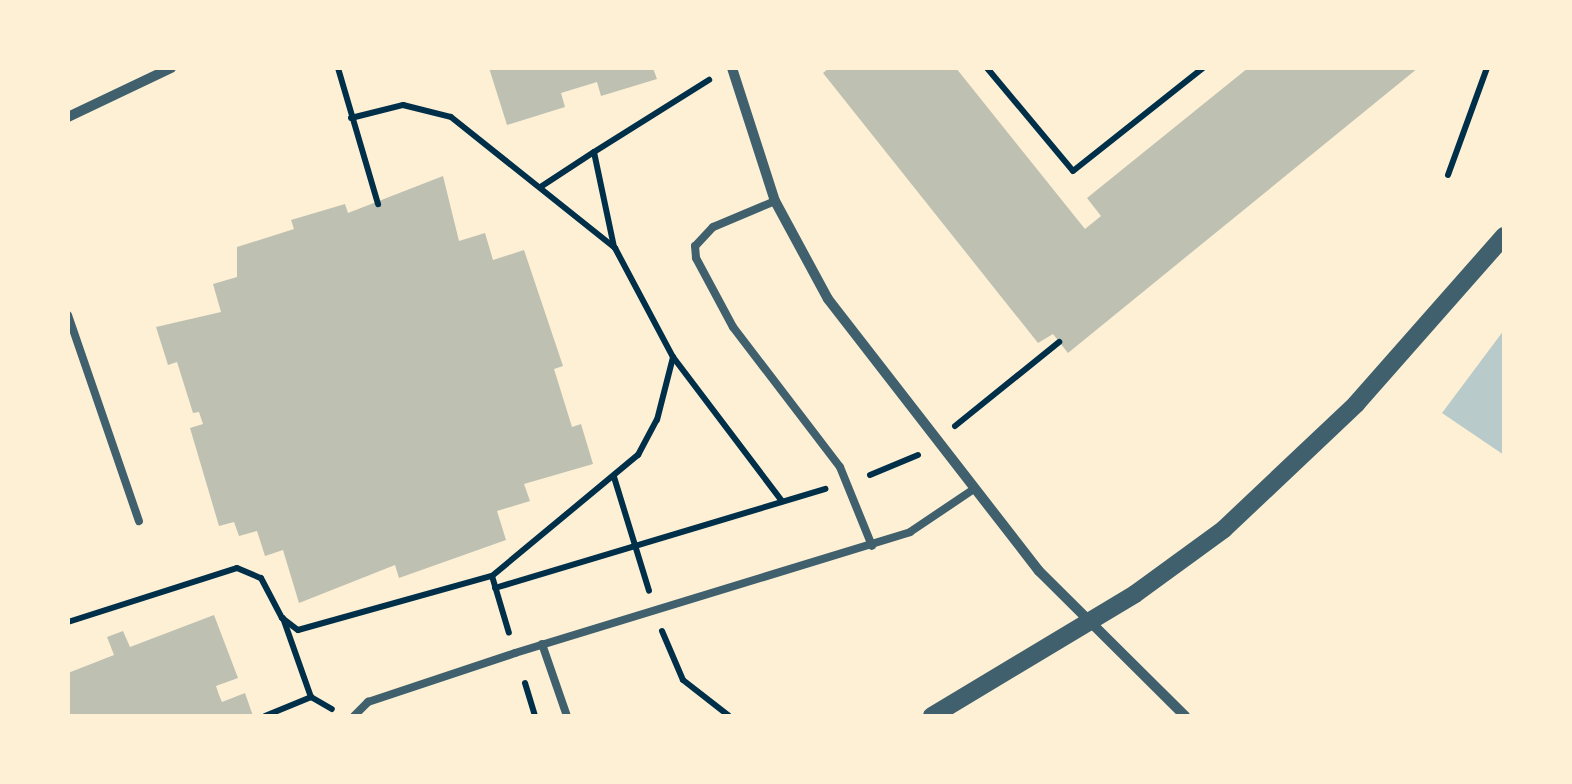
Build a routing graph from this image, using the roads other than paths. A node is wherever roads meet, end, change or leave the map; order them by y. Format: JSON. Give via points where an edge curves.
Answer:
{"nodes":[{"id":1,"x":171,"y":68,"type":"edge"},
{"id":2,"x":732,"y":68,"type":"edge"},
{"id":3,"x":68,"y":117,"type":"edge"},
{"id":4,"x":774,"y":201,"type":"junction"},
{"id":5,"x":1504,"y":236,"type":"edge"},
{"id":6,"x":68,"y":315,"type":"edge"},
{"id":7,"x":974,"y":490,"type":"junction"},
{"id":8,"x":139,"y":521,"type":"dead end"},
{"id":9,"x":872,"y":546,"type":"junction"},
{"id":10,"x":1086,"y":622,"type":"junction"},
{"id":11,"x":542,"y":644,"type":"junction"},
{"id":12,"x":350,"y":716,"type":"edge"},
{"id":13,"x":566,"y":716,"type":"edge"},
{"id":14,"x":932,"y":716,"type":"edge"},
{"id":15,"x":1185,"y":716,"type":"edge"}],
"edges":[{"from":1,"to":3,"type":"street"},
{"from":2,"to":4,"type":"street"},
{"from":4,"to":7,"type":"street","via":[[828,299]]},
{"from":4,"to":9,"type":"lane","via":[[712,227],[695,246],[696,258],[733,327],[848,482]]},
{"from":5,"to":10,"type":"street","via":[[1356,404],[1224,529]]},
{"from":6,"to":8,"type":"lane"},
{"from":7,"to":9,"type":"lane","via":[[926,524]]},
{"from":7,"to":10,"type":"street"},
{"from":9,"to":11,"type":"lane"},
{"from":10,"to":14,"type":"street"},
{"from":10,"to":15,"type":"street"},
{"from":11,"to":12,"type":"lane","via":[[368,702]]},
{"from":11,"to":13,"type":"lane"}]}
